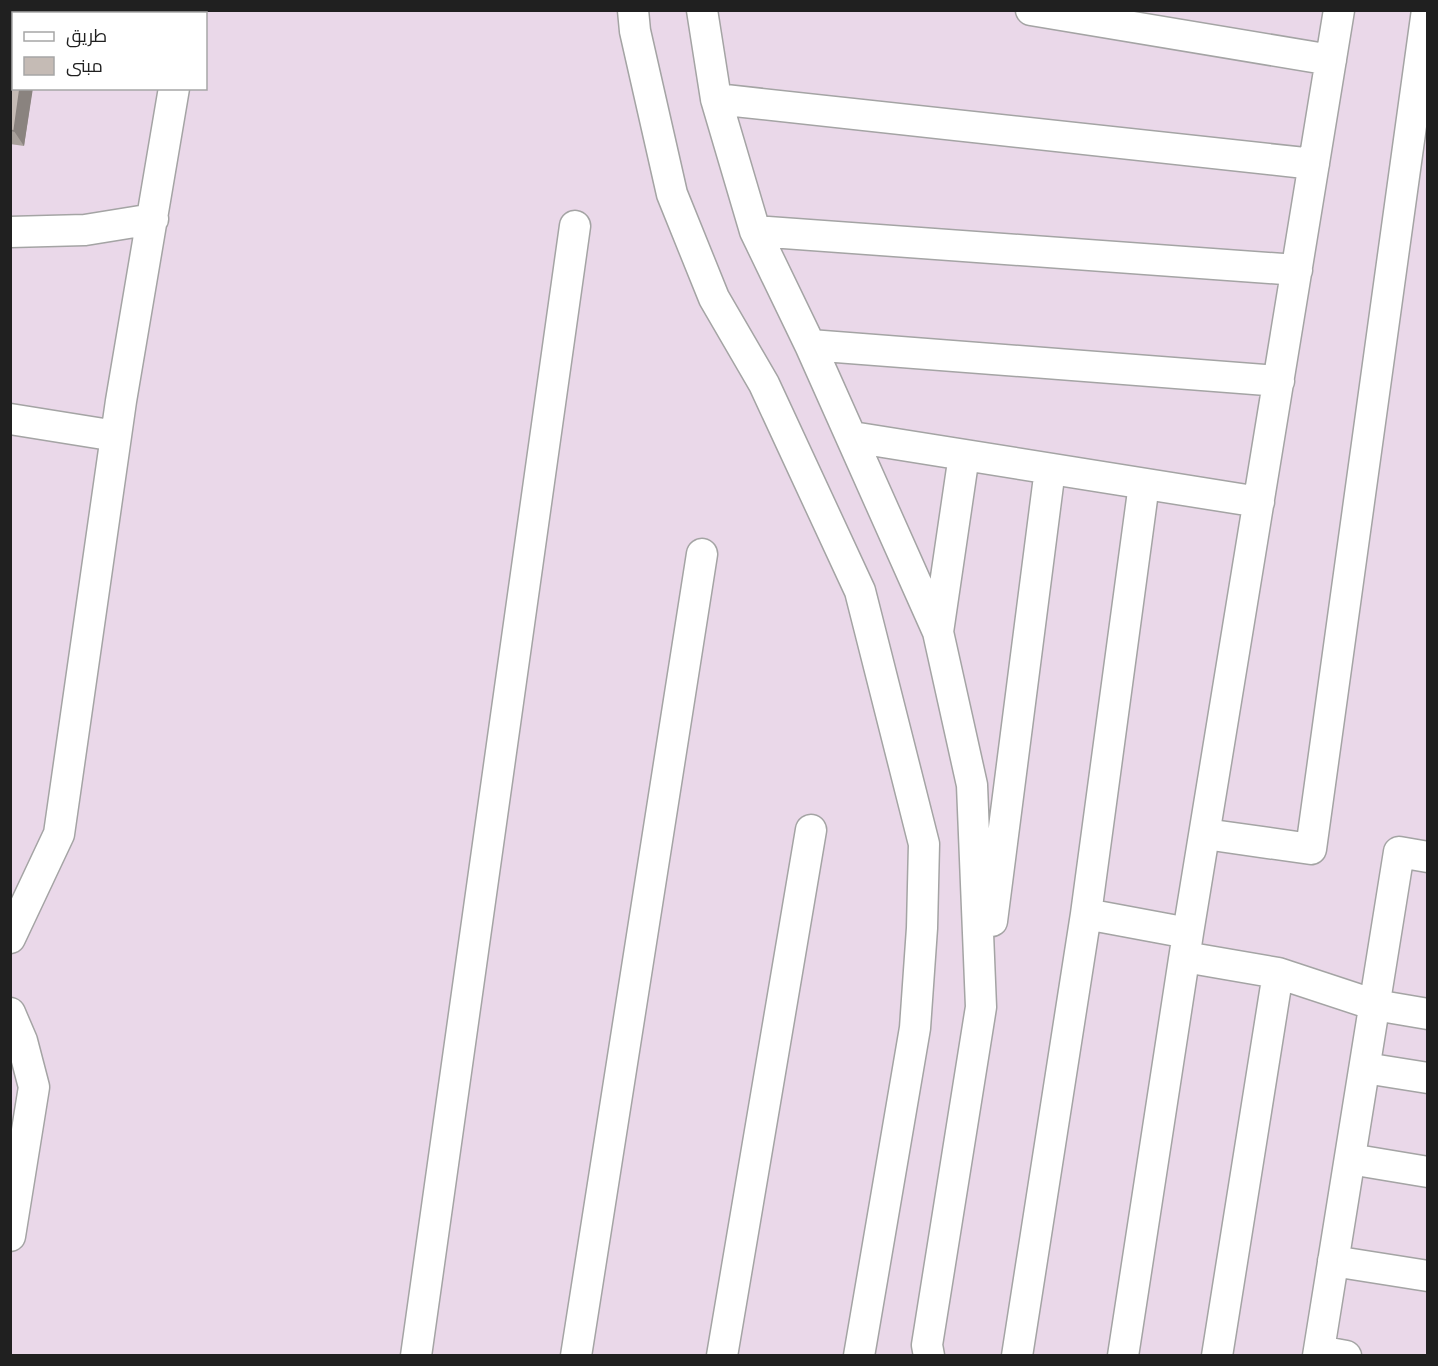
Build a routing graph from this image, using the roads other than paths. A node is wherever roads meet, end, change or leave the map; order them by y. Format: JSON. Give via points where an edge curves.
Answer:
{"nodes":[{"id":1,"x":633,"y":10,"type":"edge"},
{"id":2,"x":702,"y":10,"type":"edge"},
{"id":3,"x":1031,"y":10,"type":"edge"},
{"id":4,"x":1339,"y":10,"type":"edge"},
{"id":5,"x":1427,"y":10,"type":"edge"},
{"id":6,"x":1331,"y":60,"type":"junction"},
{"id":7,"x":174,"y":90,"type":"edge"},
{"id":8,"x":716,"y":99,"type":"junction"},
{"id":9,"x":1314,"y":164,"type":"junction"},
{"id":10,"x":153,"y":219,"type":"junction"},
{"id":11,"x":575,"y":226,"type":"dead end"},
{"id":12,"x":755,"y":231,"type":"junction"},
{"id":13,"x":10,"y":232,"type":"edge"},
{"id":14,"x":1297,"y":270,"type":"junction"},
{"id":15,"x":810,"y":345,"type":"junction"},
{"id":16,"x":1279,"y":381,"type":"junction"},
{"id":17,"x":10,"y":419,"type":"edge"},
{"id":18,"x":116,"y":436,"type":"junction"},
{"id":19,"x":852,"y":438,"type":"junction"},
{"id":20,"x":964,"y":455,"type":"junction"},
{"id":21,"x":1050,"y":469,"type":"junction"},
{"id":22,"x":1144,"y":484,"type":"junction"},
{"id":23,"x":1259,"y":502,"type":"junction"},
{"id":24,"x":702,"y":554,"type":"dead end"},
{"id":25,"x":938,"y":632,"type":"junction"},
{"id":26,"x":811,"y":830,"type":"dead end"},
{"id":27,"x":1205,"y":834,"type":"junction"},
{"id":28,"x":1428,"y":857,"type":"edge"},
{"id":29,"x":1086,"y":914,"type":"junction"},
{"id":30,"x":10,"y":938,"type":"edge"},
{"id":31,"x":1187,"y":945,"type":"junction"},
{"id":32,"x":1278,"y":973,"type":"junction"},
{"id":33,"x":1375,"y":1005,"type":"junction"},
{"id":34,"x":981,"y":1007,"type":"junction"},
{"id":35,"x":10,"y":1013,"type":"edge"},
{"id":36,"x":1428,"y":1014,"type":"edge"},
{"id":37,"x":1365,"y":1068,"type":"junction"},
{"id":38,"x":1428,"y":1078,"type":"edge"},
{"id":39,"x":1350,"y":1160,"type":"junction"},
{"id":40,"x":1428,"y":1172,"type":"edge"},
{"id":41,"x":15,"y":1184,"type":"edge"},
{"id":42,"x":10,"y":1236,"type":"edge"},
{"id":43,"x":1334,"y":1261,"type":"junction"},
{"id":44,"x":1428,"y":1276,"type":"edge"},
{"id":45,"x":1327,"y":1354,"type":"edge"},
{"id":46,"x":416,"y":1356,"type":"edge"},
{"id":47,"x":576,"y":1356,"type":"edge"},
{"id":48,"x":722,"y":1356,"type":"edge"},
{"id":49,"x":860,"y":1356,"type":"edge"},
{"id":50,"x":929,"y":1356,"type":"edge"},
{"id":51,"x":1017,"y":1356,"type":"edge"},
{"id":52,"x":1124,"y":1356,"type":"edge"},
{"id":53,"x":1217,"y":1356,"type":"edge"}],
"edges":[{"from":1,"to":49,"type":"lane","via":[[672,194],[714,298],[764,384],[860,591],[924,844],[915,1028]]},
{"from":2,"to":8,"type":"lane"},
{"from":3,"to":6,"type":"lane"},
{"from":4,"to":6,"type":"lane"},
{"from":5,"to":27,"type":"lane","via":[[1311,849]]},
{"from":6,"to":9,"type":"lane"},
{"from":7,"to":10,"type":"lane"},
{"from":8,"to":9,"type":"lane"},
{"from":8,"to":12,"type":"lane"},
{"from":9,"to":14,"type":"lane"},
{"from":10,"to":13,"type":"lane","via":[[85,230]]},
{"from":10,"to":18,"type":"lane"},
{"from":11,"to":46,"type":"lane"},
{"from":12,"to":14,"type":"lane"},
{"from":12,"to":15,"type":"lane"},
{"from":14,"to":16,"type":"lane"},
{"from":15,"to":16,"type":"lane"},
{"from":15,"to":19,"type":"lane"},
{"from":16,"to":23,"type":"lane"},
{"from":17,"to":18,"type":"lane"},
{"from":18,"to":30,"type":"lane","via":[[59,834]]},
{"from":19,"to":20,"type":"lane"},
{"from":19,"to":25,"type":"lane"},
{"from":20,"to":21,"type":"lane"},
{"from":20,"to":25,"type":"lane"},
{"from":21,"to":22,"type":"lane"},
{"from":21,"to":34,"type":"lane"},
{"from":22,"to":23,"type":"lane"},
{"from":22,"to":29,"type":"lane"},
{"from":23,"to":27,"type":"lane"},
{"from":24,"to":47,"type":"lane"},
{"from":25,"to":34,"type":"lane","via":[[972,785]]},
{"from":26,"to":48,"type":"lane"},
{"from":27,"to":31,"type":"lane"},
{"from":28,"to":33,"type":"lane","via":[[1399,852]]},
{"from":29,"to":31,"type":"lane"},
{"from":29,"to":51,"type":"lane"},
{"from":31,"to":32,"type":"lane"},
{"from":31,"to":52,"type":"lane"},
{"from":32,"to":33,"type":"lane"},
{"from":32,"to":53,"type":"lane"},
{"from":33,"to":36,"type":"lane"},
{"from":33,"to":37,"type":"lane"},
{"from":34,"to":50,"type":"lane","via":[[927,1345]]},
{"from":35,"to":41,"type":"lane","via":[[34,1087]]},
{"from":37,"to":38,"type":"lane"},
{"from":37,"to":39,"type":"lane"},
{"from":39,"to":40,"type":"lane"},
{"from":39,"to":43,"type":"lane"},
{"from":41,"to":42,"type":"lane"},
{"from":43,"to":44,"type":"lane"},
{"from":43,"to":45,"type":"lane"}]}
